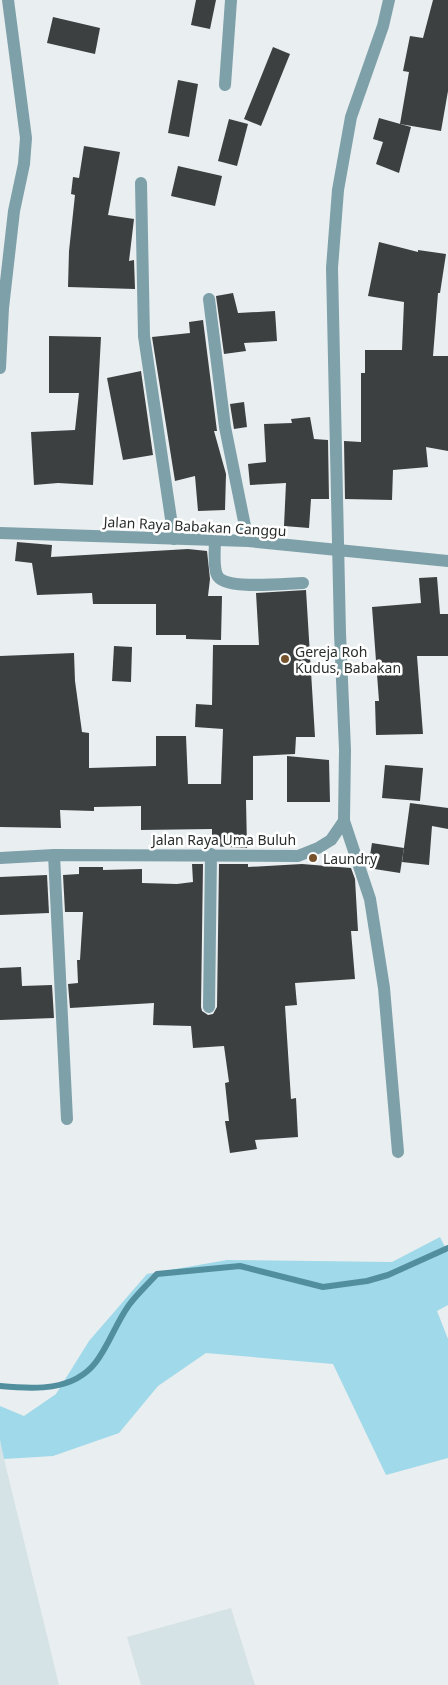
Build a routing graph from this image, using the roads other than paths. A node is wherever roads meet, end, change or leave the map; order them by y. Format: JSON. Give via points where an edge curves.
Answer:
{"nodes":[{"id":1,"x":8,"y":0,"type":"edge"},
{"id":2,"x":231,"y":0,"type":"edge"},
{"id":3,"x":389,"y":0,"type":"edge"},
{"id":4,"x":225,"y":85,"type":"dead end"},
{"id":5,"x":141,"y":184,"type":"dead end"},
{"id":6,"x":208,"y":299,"type":"dead end"},
{"id":7,"x":0,"y":368,"type":"edge"},
{"id":8,"x":0,"y":533,"type":"edge"},
{"id":9,"x":174,"y":540,"type":"junction"},
{"id":10,"x":215,"y":540,"type":"junction"},
{"id":11,"x":248,"y":541,"type":"junction"},
{"id":12,"x":339,"y":551,"type":"junction"},
{"id":13,"x":448,"y":561,"type":"edge"},
{"id":14,"x":303,"y":583,"type":"dead end"},
{"id":15,"x":344,"y":821,"type":"junction"},
{"id":16,"x":212,"y":854,"type":"junction"},
{"id":17,"x":54,"y":855,"type":"junction"},
{"id":18,"x":0,"y":858,"type":"edge"},
{"id":19,"x":209,"y":1007,"type":"dead end"},
{"id":20,"x":67,"y":1119,"type":"dead end"},
{"id":21,"x":398,"y":1152,"type":"dead end"}],
"edges":[{"from":1,"to":7,"type":"street","via":[[26,138],[3,308]]},
{"from":2,"to":4,"type":"street"},
{"from":3,"to":12,"type":"street","via":[[351,117],[338,190],[332,268]]},
{"from":5,"to":9,"type":"street","via":[[144,336]]},
{"from":6,"to":11,"type":"street","via":[[225,427]]},
{"from":8,"to":9,"type":"street","name":"Jalan Raya Babakan Canggu"},
{"from":9,"to":10,"type":"street","name":"Jalan Raya Babakan Canggu"},
{"from":10,"to":11,"type":"street","name":"Jalan Raya Babakan Canggu"},
{"from":10,"to":14,"type":"street","via":[[216,573],[230,585]]},
{"from":11,"to":12,"type":"street","name":"Jalan Raya Babakan Canggu"},
{"from":12,"to":13,"type":"street","name":"Jalan Raya Babakan Canggu"},
{"from":12,"to":15,"type":"street"},
{"from":15,"to":16,"type":"street","name":"Jalan Raya Uma Buluh","via":[[331,840],[298,856]]},
{"from":15,"to":21,"type":"street","via":[[370,899],[384,988]]},
{"from":16,"to":17,"type":"street","name":"Jalan Raya Uma Buluh"},
{"from":16,"to":19,"type":"street"},
{"from":17,"to":18,"type":"street","name":"Jalan Raya Uma Buluh"},
{"from":17,"to":20,"type":"street"}]}
